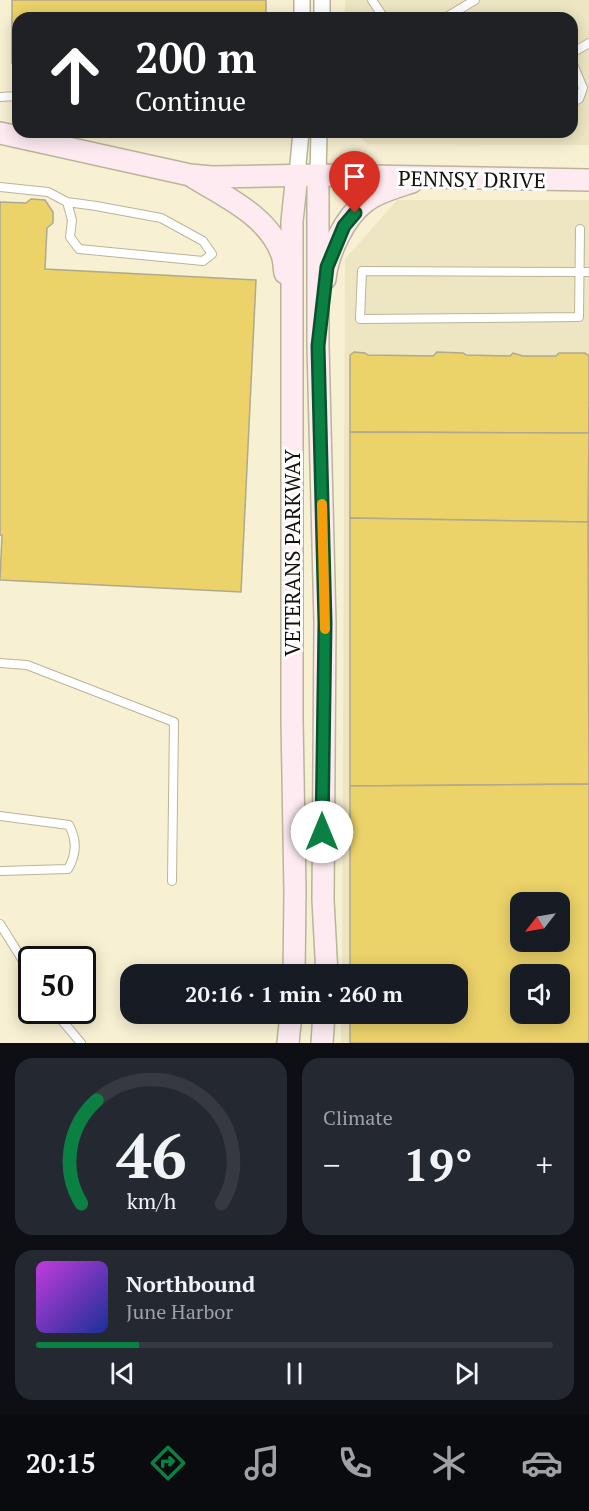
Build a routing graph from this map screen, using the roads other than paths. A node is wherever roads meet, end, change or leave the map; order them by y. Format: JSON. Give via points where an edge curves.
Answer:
{"nodes":[{"id":1,"x":475,"y":0,"type":"edge"},
{"id":2,"x":455,"y":12,"type":"edge"},
{"id":3,"x":578,"y":76,"type":"edge"},
{"id":4,"x":578,"y":99,"type":"edge"},
{"id":5,"x":23,"y":138,"type":"edge"},
{"id":6,"x":300,"y":138,"type":"edge"},
{"id":7,"x":319,"y":138,"type":"edge"},
{"id":8,"x":190,"y":175,"type":"junction"},
{"id":9,"x":297,"y":175,"type":"junction"},
{"id":10,"x":318,"y":175,"type":"junction"},
{"id":11,"x":421,"y":178,"type":"junction"},
{"id":12,"x":589,"y":180,"type":"edge"},
{"id":13,"x":0,"y":187,"type":"edge"},
{"id":14,"x":67,"y":202,"type":"junction"},
{"id":15,"x":580,"y":229,"type":"dead end"},
{"id":16,"x":580,"y":272,"type":"junction"},
{"id":17,"x":589,"y":272,"type":"edge"},
{"id":18,"x":293,"y":302,"type":"junction"},
{"id":19,"x":318,"y":346,"type":"junction"},
{"id":20,"x":0,"y":663,"type":"edge"},
{"id":21,"x":0,"y":816,"type":"edge"},
{"id":22,"x":0,"y":871,"type":"edge"},
{"id":23,"x":172,"y":880,"type":"dead end"},
{"id":24,"x":0,"y":924,"type":"edge"},
{"id":25,"x":18,"y":953,"type":"edge"},
{"id":26,"x":294,"y":964,"type":"edge"},
{"id":27,"x":326,"y":964,"type":"edge"},
{"id":28,"x":65,"y":1024,"type":"edge"},
{"id":29,"x":290,"y":1024,"type":"edge"},
{"id":30,"x":323,"y":1024,"type":"edge"},
{"id":31,"x":81,"y":1043,"type":"edge"},
{"id":32,"x":288,"y":1043,"type":"edge"},
{"id":33,"x":322,"y":1043,"type":"edge"}],
"edges":[{"from":1,"to":2,"type":"lane"},
{"from":3,"to":4,"type":"lane","via":[[583,88]]},
{"from":5,"to":8,"type":"main road","name":"PENNSY DRIVE"},
{"from":6,"to":9,"type":"street","name":"VETERANS PARKWAY"},
{"from":7,"to":10,"type":"street","name":"VETERANS PARKWAY"},
{"from":8,"to":9,"type":"main road","name":"PENNSY DRIVE"},
{"from":8,"to":18,"type":"main road","via":[[257,218],[273,237],[282,254]]},
{"from":9,"to":10,"type":"main road","name":"PENNSY DRIVE"},
{"from":9,"to":18,"type":"main road","name":"VETERANS PARKWAY","via":[[292,221]]},
{"from":10,"to":11,"type":"main road","name":"PENNSY DRIVE"},
{"from":10,"to":19,"type":"main road","name":"VETERANS PARKWAY"},
{"from":11,"to":12,"type":"main road","name":"PENNSY DRIVE"},
{"from":11,"to":19,"type":"main road","via":[[365,201],[344,226],[327,267]]},
{"from":13,"to":14,"type":"lane","via":[[48,192]]},
{"from":14,"to":14,"type":"lane","via":[[72,220],[70,237],[78,249],[203,261],[212,254],[203,241],[162,218]]},
{"from":15,"to":16,"type":"lane"},
{"from":16,"to":16,"type":"lane","via":[[579,317],[360,319],[362,271]]},
{"from":16,"to":17,"type":"lane"},
{"from":18,"to":26,"type":"main road","name":"VETERANS PARKWAY"},
{"from":19,"to":27,"type":"main road","name":"VETERANS PARKWAY","via":[[325,623],[322,810]]},
{"from":20,"to":23,"type":"lane","via":[[27,665],[174,722]]},
{"from":21,"to":22,"type":"lane","via":[[69,825],[75,836],[75,858],[68,869]]},
{"from":24,"to":25,"type":"lane"},
{"from":28,"to":31,"type":"lane"},
{"from":29,"to":32,"type":"main road"},
{"from":30,"to":33,"type":"main road"}]}
